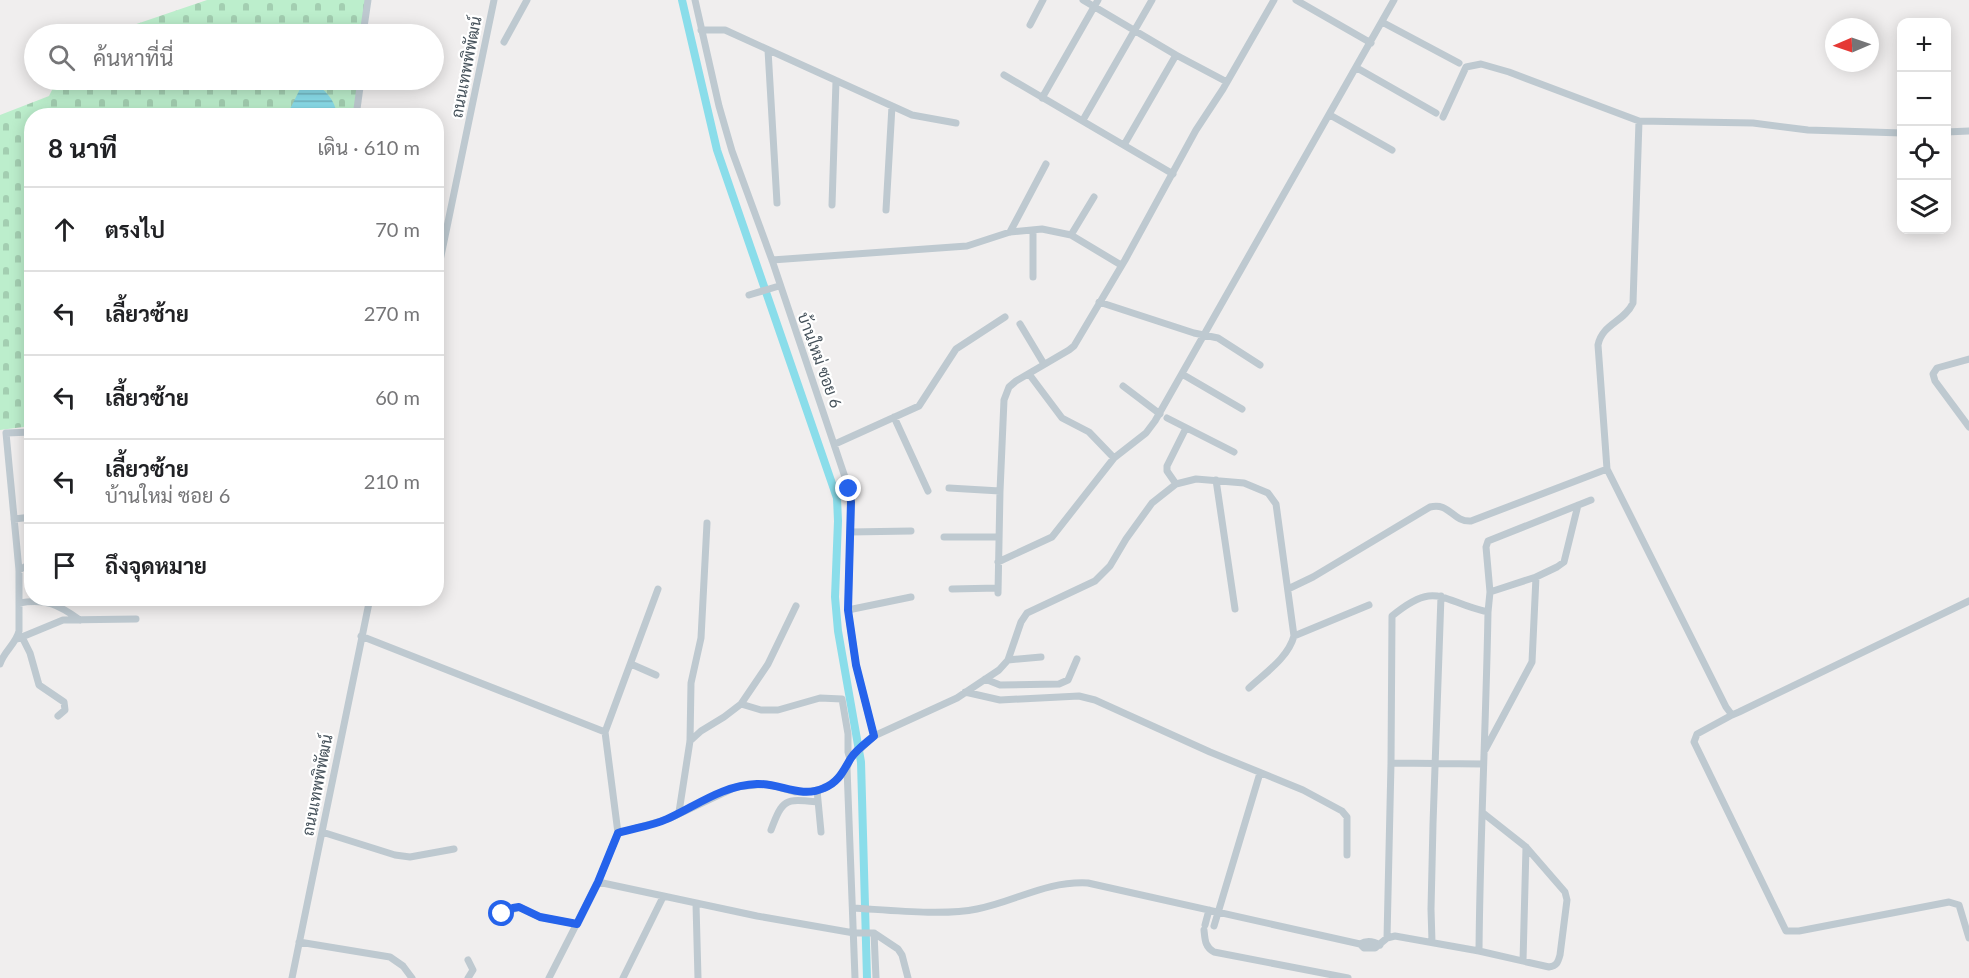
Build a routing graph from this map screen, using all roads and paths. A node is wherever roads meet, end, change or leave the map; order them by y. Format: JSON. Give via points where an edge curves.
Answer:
{"nodes":[{"id":1,"x":369,"y":0,"type":"edge"},
{"id":2,"x":494,"y":0,"type":"edge"},
{"id":3,"x":527,"y":0,"type":"edge"},
{"id":4,"x":695,"y":0,"type":"edge"},
{"id":5,"x":1043,"y":0,"type":"edge"},
{"id":6,"x":1083,"y":0,"type":"edge"},
{"id":7,"x":1152,"y":0,"type":"edge"},
{"id":8,"x":1274,"y":0,"type":"edge"},
{"id":9,"x":1296,"y":0,"type":"edge"},
{"id":10,"x":1394,"y":0,"type":"edge"},
{"id":11,"x":1097,"y":3,"type":"edge"},
{"id":12,"x":1382,"y":22,"type":"junction"},
{"id":13,"x":365,"y":24,"type":"edge"},
{"id":14,"x":1030,"y":25,"type":"dead end"},
{"id":15,"x":1135,"y":29,"type":"junction"},
{"id":16,"x":701,"y":30,"type":"junction"},
{"id":17,"x":504,"y":42,"type":"dead end"},
{"id":18,"x":1371,"y":43,"type":"junction"},
{"id":19,"x":768,"y":50,"type":"junction"},
{"id":20,"x":1176,"y":55,"type":"junction"},
{"id":21,"x":1459,"y":63,"type":"dead end"},
{"id":22,"x":1357,"y":68,"type":"junction"},
{"id":23,"x":1004,"y":75,"type":"dead end"},
{"id":24,"x":836,"y":81,"type":"junction"},
{"id":25,"x":1227,"y":82,"type":"junction"},
{"id":26,"x":360,"y":90,"type":"edge"},
{"id":27,"x":1042,"y":98,"type":"junction"},
{"id":28,"x":892,"y":106,"type":"junction"},
{"id":29,"x":357,"y":108,"type":"edge"},
{"id":30,"x":1330,"y":116,"type":"junction"},
{"id":31,"x":1083,"y":120,"type":"junction"},
{"id":32,"x":1639,"y":121,"type":"junction"},
{"id":33,"x":956,"y":123,"type":"dead end"},
{"id":34,"x":1951,"y":132,"type":"edge"},
{"id":35,"x":1969,"y":132,"type":"edge"},
{"id":36,"x":1897,"y":133,"type":"edge"},
{"id":37,"x":1124,"y":145,"type":"junction"},
{"id":38,"x":1392,"y":150,"type":"dead end"},
{"id":39,"x":1046,"y":164,"type":"dead end"},
{"id":40,"x":1173,"y":174,"type":"junction"},
{"id":41,"x":1094,"y":197,"type":"dead end"},
{"id":42,"x":777,"y":202,"type":"dead end"},
{"id":43,"x":832,"y":205,"type":"dead end"},
{"id":44,"x":886,"y":210,"type":"dead end"},
{"id":45,"x":1033,"y":230,"type":"junction"},
{"id":46,"x":1010,"y":232,"type":"junction"},
{"id":47,"x":1071,"y":235,"type":"junction"},
{"id":48,"x":444,"y":241,"type":"edge"},
{"id":49,"x":772,"y":260,"type":"junction"},
{"id":50,"x":1121,"y":265,"type":"junction"},
{"id":51,"x":1033,"y":276,"type":"dead end"},
{"id":52,"x":776,"y":287,"type":"junction"},
{"id":53,"x":749,"y":295,"type":"dead end"},
{"id":54,"x":1099,"y":302,"type":"junction"},
{"id":55,"x":1005,"y":317,"type":"dead end"},
{"id":56,"x":1020,"y":324,"type":"dead end"},
{"id":57,"x":1203,"y":335,"type":"junction"},
{"id":58,"x":1969,"y":360,"type":"edge"},
{"id":59,"x":1044,"y":364,"type":"junction"},
{"id":60,"x":1260,"y":365,"type":"dead end"},
{"id":61,"x":1029,"y":374,"type":"junction"},
{"id":62,"x":1182,"y":374,"type":"junction"},
{"id":63,"x":1123,"y":386,"type":"dead end"},
{"id":64,"x":1242,"y":409,"type":"dead end"},
{"id":65,"x":1160,"y":414,"type":"junction"},
{"id":66,"x":894,"y":417,"type":"junction"},
{"id":67,"x":1167,"y":418,"type":"dead end"},
{"id":68,"x":1186,"y":428,"type":"junction"},
{"id":69,"x":1969,"y":428,"type":"edge"},
{"id":70,"x":24,"y":432,"type":"edge"},
{"id":71,"x":3,"y":433,"type":"edge"},
{"id":72,"x":835,"y":444,"type":"junction"},
{"id":73,"x":1234,"y":452,"type":"dead end"},
{"id":74,"x":1114,"y":458,"type":"junction"},
{"id":75,"x":1607,"y":469,"type":"junction"},
{"id":76,"x":1216,"y":480,"type":"junction"},
{"id":77,"x":1176,"y":484,"type":"junction"},
{"id":78,"x":949,"y":488,"type":"dead end"},
{"id":79,"x":928,"y":491,"type":"dead end"},
{"id":80,"x":1000,"y":491,"type":"junction"},
{"id":81,"x":1591,"y":500,"type":"dead end"},
{"id":82,"x":1578,"y":505,"type":"junction"},
{"id":83,"x":24,"y":518,"type":"edge"},
{"id":84,"x":14,"y":519,"type":"junction"},
{"id":85,"x":707,"y":523,"type":"dead end"},
{"id":86,"x":911,"y":531,"type":"dead end"},
{"id":87,"x":850,"y":532,"type":"junction"},
{"id":88,"x":944,"y":537,"type":"dead end"},
{"id":89,"x":999,"y":537,"type":"junction"},
{"id":90,"x":998,"y":562,"type":"junction"},
{"id":91,"x":24,"y":567,"type":"edge"},
{"id":92,"x":18,"y":570,"type":"junction"},
{"id":93,"x":1536,"y":577,"type":"junction"},
{"id":94,"x":658,"y":589,"type":"dead end"},
{"id":95,"x":952,"y":589,"type":"dead end"},
{"id":96,"x":1288,"y":589,"type":"junction"},
{"id":97,"x":1490,"y":592,"type":"junction"},
{"id":98,"x":1441,"y":596,"type":"junction"},
{"id":99,"x":911,"y":597,"type":"dead end"},
{"id":100,"x":1969,"y":601,"type":"edge"},
{"id":101,"x":24,"y":602,"type":"edge"},
{"id":102,"x":19,"y":603,"type":"junction"},
{"id":103,"x":1370,"y":604,"type":"dead end"},
{"id":104,"x":58,"y":606,"type":"edge"},
{"id":105,"x":368,"y":606,"type":"edge"},
{"id":106,"x":796,"y":606,"type":"dead end"},
{"id":107,"x":1234,"y":609,"type":"dead end"},
{"id":108,"x":848,"y":610,"type":"junction"},
{"id":109,"x":1488,"y":612,"type":"junction"},
{"id":110,"x":136,"y":619,"type":"dead end"},
{"id":111,"x":80,"y":620,"type":"junction"},
{"id":112,"x":361,"y":636,"type":"junction"},
{"id":113,"x":1294,"y":636,"type":"junction"},
{"id":114,"x":20,"y":638,"type":"junction"},
{"id":115,"x":1041,"y":657,"type":"dead end"},
{"id":116,"x":1077,"y":659,"type":"dead end"},
{"id":117,"x":1008,"y":660,"type":"junction"},
{"id":118,"x":0,"y":664,"type":"edge"},
{"id":119,"x":631,"y":664,"type":"junction"},
{"id":120,"x":656,"y":675,"type":"dead end"},
{"id":121,"x":985,"y":679,"type":"junction"},
{"id":122,"x":1249,"y":688,"type":"dead end"},
{"id":123,"x":965,"y":692,"type":"junction"},
{"id":124,"x":741,"y":704,"type":"junction"},
{"id":125,"x":1732,"y":715,"type":"junction"},
{"id":126,"x":58,"y":716,"type":"dead end"},
{"id":127,"x":605,"y":732,"type":"junction"},
{"id":128,"x":874,"y":736,"type":"junction"},
{"id":129,"x":690,"y":741,"type":"junction"},
{"id":130,"x":1485,"y":750,"type":"junction"},
{"id":131,"x":853,"y":756,"type":"junction"},
{"id":132,"x":1391,"y":763,"type":"junction"},
{"id":133,"x":1436,"y":764,"type":"junction"},
{"id":134,"x":1483,"y":764,"type":"junction"},
{"id":135,"x":847,"y":768,"type":"junction"},
{"id":136,"x":1260,"y":773,"type":"junction"},
{"id":137,"x":817,"y":790,"type":"junction"},
{"id":138,"x":818,"y":802,"type":"junction"},
{"id":139,"x":679,"y":812,"type":"junction"},
{"id":140,"x":1482,"y":813,"type":"junction"},
{"id":141,"x":771,"y":830,"type":"dead end"},
{"id":142,"x":322,"y":832,"type":"junction"},
{"id":143,"x":821,"y":832,"type":"dead end"},
{"id":144,"x":618,"y":833,"type":"junction"},
{"id":145,"x":1526,"y":847,"type":"junction"},
{"id":146,"x":454,"y":849,"type":"dead end"},
{"id":147,"x":1347,"y":855,"type":"dead end"},
{"id":148,"x":598,"y":882,"type":"junction"},
{"id":149,"x":663,"y":897,"type":"junction"},
{"id":150,"x":696,"y":904,"type":"junction"},
{"id":151,"x":857,"y":909,"type":"junction"},
{"id":152,"x":1209,"y":910,"type":"junction"},
{"id":153,"x":1218,"y":911,"type":"junction"},
{"id":154,"x":502,"y":914,"type":"dead end"},
{"id":155,"x":577,"y":924,"type":"junction"},
{"id":156,"x":1208,"y":928,"type":"junction"},
{"id":157,"x":856,"y":933,"type":"junction"},
{"id":158,"x":873,"y":933,"type":"junction"},
{"id":159,"x":1387,"y":938,"type":"junction"},
{"id":160,"x":1969,"y":938,"type":"edge"},
{"id":161,"x":299,"y":942,"type":"junction"},
{"id":162,"x":1432,"y":942,"type":"junction"},
{"id":163,"x":1479,"y":951,"type":"junction"},
{"id":164,"x":468,"y":960,"type":"dead end"},
{"id":165,"x":1522,"y":961,"type":"junction"},
{"id":166,"x":292,"y":978,"type":"edge"},
{"id":167,"x":412,"y":978,"type":"edge"},
{"id":168,"x":468,"y":978,"type":"edge"},
{"id":169,"x":549,"y":978,"type":"edge"},
{"id":170,"x":623,"y":978,"type":"edge"},
{"id":171,"x":698,"y":978,"type":"edge"},
{"id":172,"x":855,"y":978,"type":"edge"},
{"id":173,"x":876,"y":978,"type":"edge"},
{"id":174,"x":908,"y":978,"type":"edge"},
{"id":175,"x":1344,"y":978,"type":"edge"}],
"edges":[{"from":1,"to":13,"type":"street"},
{"from":2,"to":48,"type":"street","name":"ถนนเทพพิพัฒน์"},
{"from":3,"to":17,"type":"street"},
{"from":4,"to":16,"type":"street","name":"บ้านใหม่ ซอย 6"},
{"from":5,"to":14,"type":"street"},
{"from":6,"to":11,"type":"street"},
{"from":7,"to":15,"type":"street"},
{"from":8,"to":25,"type":"street"},
{"from":9,"to":18,"type":"street"},
{"from":10,"to":12,"type":"street"},
{"from":11,"to":15,"type":"street"},
{"from":11,"to":27,"type":"street"},
{"from":12,"to":18,"type":"street"},
{"from":12,"to":21,"type":"street"},
{"from":15,"to":20,"type":"street"},
{"from":15,"to":31,"type":"street"},
{"from":16,"to":19,"type":"street","via":[[724,30]]},
{"from":16,"to":49,"type":"street","name":"บ้านใหม่ ซอย 6","via":[[732,151]]},
{"from":18,"to":22,"type":"street"},
{"from":19,"to":24,"type":"street"},
{"from":19,"to":42,"type":"street"},
{"from":20,"to":25,"type":"street"},
{"from":20,"to":37,"type":"street"},
{"from":22,"to":30,"type":"street"},
{"from":22,"to":32,"type":"street","via":[[1440,115],[1466,67],[1481,64]]},
{"from":23,"to":27,"type":"street"},
{"from":24,"to":28,"type":"street"},
{"from":24,"to":43,"type":"street"},
{"from":25,"to":40,"type":"street"},
{"from":26,"to":29,"type":"street"},
{"from":27,"to":31,"type":"street"},
{"from":28,"to":33,"type":"street","via":[[912,115]]},
{"from":28,"to":44,"type":"street"},
{"from":30,"to":38,"type":"street"},
{"from":30,"to":57,"type":"street"},
{"from":31,"to":37,"type":"street"},
{"from":32,"to":36,"type":"street","via":[[1753,123],[1808,130]]},
{"from":32,"to":75,"type":"street","via":[[1633,303],[1627,313],[1607,326],[1598,345]]},
{"from":34,"to":35,"type":"street"},
{"from":37,"to":40,"type":"street"},
{"from":39,"to":46,"type":"street"},
{"from":40,"to":50,"type":"street"},
{"from":41,"to":47,"type":"street"},
{"from":45,"to":46,"type":"street"},
{"from":45,"to":47,"type":"street"},
{"from":45,"to":51,"type":"street"},
{"from":46,"to":49,"type":"street","via":[[960,247]]},
{"from":47,"to":50,"type":"street"},
{"from":49,"to":52,"type":"street","name":"บ้านใหม่ ซอย 6"},
{"from":50,"to":54,"type":"street"},
{"from":52,"to":53,"type":"street"},
{"from":52,"to":72,"type":"street","name":"บ้านใหม่ ซอย 6"},
{"from":54,"to":57,"type":"street"},
{"from":54,"to":59,"type":"street","via":[[1074,346]]},
{"from":55,"to":66,"type":"street","via":[[956,349],[919,406]]},
{"from":56,"to":59,"type":"street"},
{"from":57,"to":60,"type":"street","via":[[1226,342]]},
{"from":57,"to":62,"type":"street"},
{"from":58,"to":69,"type":"street","via":[[1937,368],[1933,374]]},
{"from":59,"to":61,"type":"street"},
{"from":61,"to":74,"type":"street","via":[[1062,418],[1089,432]]},
{"from":61,"to":80,"type":"street","via":[[1009,387],[1004,400]]},
{"from":62,"to":64,"type":"street"},
{"from":62,"to":65,"type":"street"},
{"from":63,"to":65,"type":"street"},
{"from":65,"to":74,"type":"street","via":[[1146,433]]},
{"from":66,"to":72,"type":"street"},
{"from":66,"to":79,"type":"street"},
{"from":67,"to":68,"type":"street"},
{"from":68,"to":73,"type":"street"},
{"from":68,"to":77,"type":"street","via":[[1167,466]]},
{"from":70,"to":71,"type":"street"},
{"from":71,"to":84,"type":"street"},
{"from":72,"to":87,"type":"street","name":"บ้านใหม่ ซอย 6","via":[[849,489]]},
{"from":74,"to":90,"type":"street","via":[[1052,537]]},
{"from":75,"to":96,"type":"street","via":[[1471,521],[1458,519],[1443,507],[1431,507]]},
{"from":75,"to":125,"type":"street"},
{"from":76,"to":77,"type":"street"},
{"from":76,"to":96,"type":"street","via":[[1244,483],[1273,498]]},
{"from":76,"to":107,"type":"street"},
{"from":77,"to":117,"type":"street","via":[[1152,503],[1110,566],[1095,581],[1028,613]]},
{"from":78,"to":80,"type":"street"},
{"from":80,"to":89,"type":"street"},
{"from":81,"to":82,"type":"street"},
{"from":82,"to":93,"type":"street","via":[[1564,562]]},
{"from":82,"to":97,"type":"street","via":[[1486,543]]},
{"from":83,"to":84,"type":"street"},
{"from":84,"to":92,"type":"street"},
{"from":85,"to":129,"type":"street","via":[[701,638],[690,692]]},
{"from":86,"to":87,"type":"street"},
{"from":87,"to":108,"type":"street","name":"บ้านใหม่ ซอย 6"},
{"from":88,"to":89,"type":"street"},
{"from":89,"to":90,"type":"street"},
{"from":90,"to":95,"type":"street","via":[[998,591]]},
{"from":91,"to":92,"type":"street"},
{"from":92,"to":102,"type":"street"},
{"from":93,"to":97,"type":"street"},
{"from":93,"to":130,"type":"street","via":[[1532,662]]},
{"from":94,"to":119,"type":"street"},
{"from":96,"to":113,"type":"street"},
{"from":97,"to":109,"type":"street"},
{"from":98,"to":109,"type":"street"},
{"from":98,"to":132,"type":"street","via":[[1429,595],[1392,616]]},
{"from":98,"to":133,"type":"street"},
{"from":99,"to":108,"type":"street"},
{"from":100,"to":125,"type":"street"},
{"from":101,"to":102,"type":"street"},
{"from":102,"to":114,"type":"street"},
{"from":103,"to":113,"type":"street"},
{"from":104,"to":111,"type":"street"},
{"from":105,"to":112,"type":"street","name":"ถนนเทพพิพัฒน์"},
{"from":106,"to":124,"type":"street","via":[[768,664]]},
{"from":108,"to":128,"type":"street","name":"บ้านใหม่ ซอย 6","via":[[854,657]]},
{"from":109,"to":130,"type":"street"},
{"from":110,"to":111,"type":"street"},
{"from":111,"to":114,"type":"street","via":[[54,622]]},
{"from":112,"to":127,"type":"street"},
{"from":112,"to":142,"type":"street","name":"ถนนเทพพิพัฒน์"},
{"from":113,"to":122,"type":"street","via":[[1283,656]]},
{"from":114,"to":118,"type":"street","via":[[6,651]]},
{"from":114,"to":126,"type":"street","via":[[30,653],[39,685],[64,702],[65,710]]},
{"from":115,"to":117,"type":"street"},
{"from":116,"to":121,"type":"street","via":[[1068,680],[1059,684],[1000,685]]},
{"from":117,"to":121,"type":"street"},
{"from":119,"to":120,"type":"street"},
{"from":119,"to":127,"type":"street"},
{"from":121,"to":123,"type":"street"},
{"from":123,"to":128,"type":"street"},
{"from":123,"to":136,"type":"street","via":[[1000,700],[1079,696],[1095,700]]},
{"from":124,"to":129,"type":"street"},
{"from":124,"to":131,"type":"street","via":[[778,710],[820,698],[842,699],[848,752]]},
{"from":125,"to":160,"type":"street","via":[[1697,734],[1694,742],[1786,931],[1799,932],[1949,902],[1959,905]]},
{"from":127,"to":144,"type":"street"},
{"from":128,"to":131,"type":"street"},
{"from":129,"to":139,"type":"street"},
{"from":130,"to":134,"type":"street"},
{"from":131,"to":135,"type":"street"},
{"from":132,"to":133,"type":"street"},
{"from":132,"to":159,"type":"street"},
{"from":133,"to":134,"type":"street"},
{"from":133,"to":162,"type":"street"},
{"from":134,"to":140,"type":"street"},
{"from":135,"to":137,"type":"street","via":[[832,784]]},
{"from":135,"to":151,"type":"street"},
{"from":136,"to":147,"type":"street","via":[[1342,811],[1348,821]]},
{"from":136,"to":153,"type":"street"},
{"from":137,"to":138,"type":"street"},
{"from":137,"to":139,"type":"street","via":[[795,792],[767,784],[747,785]]},
{"from":138,"to":141,"type":"street","via":[[785,803],[779,808]]},
{"from":138,"to":143,"type":"street"},
{"from":139,"to":144,"type":"street"},
{"from":140,"to":145,"type":"street"},
{"from":140,"to":163,"type":"street"},
{"from":142,"to":146,"type":"street","via":[[410,857]]},
{"from":142,"to":161,"type":"street","name":"ถนนเทพพิพัฒน์"},
{"from":144,"to":148,"type":"street"},
{"from":145,"to":165,"type":"street"},
{"from":145,"to":165,"type":"street","via":[[1560,884],[1567,900],[1558,963],[1549,967]]},
{"from":148,"to":149,"type":"street"},
{"from":148,"to":155,"type":"street"},
{"from":149,"to":150,"type":"street"},
{"from":149,"to":170,"type":"street"},
{"from":150,"to":157,"type":"street"},
{"from":150,"to":171,"type":"street"},
{"from":151,"to":152,"type":"street","via":[[975,910],[1070,882]]},
{"from":151,"to":157,"type":"street"},
{"from":152,"to":153,"type":"street"},
{"from":152,"to":156,"type":"street"},
{"from":153,"to":156,"type":"street"},
{"from":153,"to":159,"type":"street","via":[[1364,948],[1375,948]]},
{"from":154,"to":155,"type":"street","via":[[519,907],[540,917]]},
{"from":155,"to":169,"type":"street"},
{"from":156,"to":175,"type":"street","via":[[1205,943],[1208,949],[1221,954]]},
{"from":157,"to":158,"type":"street"},
{"from":157,"to":172,"type":"street"},
{"from":158,"to":173,"type":"street"},
{"from":158,"to":174,"type":"street","via":[[898,949]]},
{"from":159,"to":162,"type":"street"},
{"from":161,"to":166,"type":"street","name":"ถนนเทพพิพัฒน์"},
{"from":161,"to":167,"type":"street","via":[[390,957]]},
{"from":162,"to":163,"type":"street"},
{"from":163,"to":165,"type":"street"},
{"from":164,"to":168,"type":"street","via":[[473,970]]}]}
